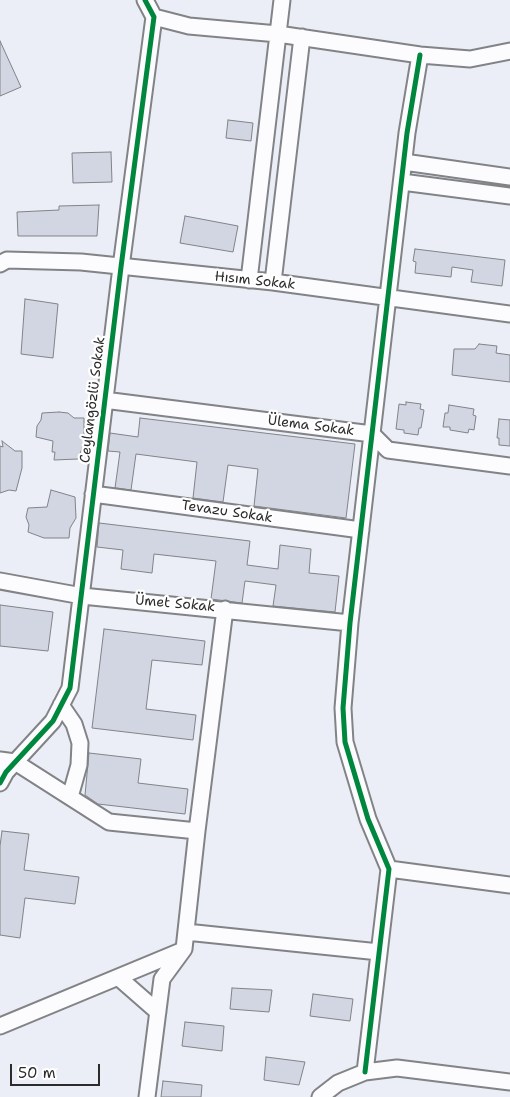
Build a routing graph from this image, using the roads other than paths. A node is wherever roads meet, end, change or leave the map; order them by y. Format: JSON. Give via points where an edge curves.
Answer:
{"nodes":[{"id":1,"x":145,"y":0,"type":"edge"},
{"id":2,"x":282,"y":0,"type":"edge"},
{"id":3,"x":154,"y":17,"type":"junction"},
{"id":4,"x":278,"y":34,"type":"junction"},
{"id":5,"x":302,"y":37,"type":"junction"},
{"id":6,"x":510,"y":51,"type":"edge"},
{"id":7,"x":420,"y":55,"type":"junction"},
{"id":8,"x":404,"y":162,"type":"junction"},
{"id":9,"x":510,"y":177,"type":"edge"},
{"id":10,"x":402,"y":182,"type":"junction"},
{"id":11,"x":510,"y":196,"type":"edge"},
{"id":12,"x":0,"y":264,"type":"edge"},
{"id":13,"x":121,"y":267,"type":"junction"},
{"id":14,"x":249,"y":280,"type":"junction"},
{"id":15,"x":274,"y":282,"type":"junction"},
{"id":16,"x":388,"y":297,"type":"junction"},
{"id":17,"x":510,"y":314,"type":"edge"},
{"id":18,"x":104,"y":400,"type":"junction"},
{"id":19,"x":372,"y":434,"type":"junction"},
{"id":20,"x":510,"y":466,"type":"edge"},
{"id":21,"x":93,"y":494,"type":"junction"},
{"id":22,"x":361,"y":530,"type":"junction"},
{"id":23,"x":0,"y":581,"type":"edge"},
{"id":24,"x":82,"y":596,"type":"junction"},
{"id":25,"x":225,"y":609,"type":"junction"},
{"id":26,"x":350,"y":623,"type":"junction"},
{"id":27,"x":61,"y":705,"type":"junction"},
{"id":28,"x":0,"y":760,"type":"edge"},
{"id":29,"x":15,"y":762,"type":"junction"},
{"id":30,"x":0,"y":782,"type":"edge"},
{"id":31,"x":70,"y":797,"type":"junction"},
{"id":32,"x":197,"y":831,"type":"junction"},
{"id":33,"x":389,"y":869,"type":"junction"},
{"id":34,"x":510,"y":885,"type":"edge"},
{"id":35,"x":186,"y":932,"type":"junction"},
{"id":36,"x":184,"y":949,"type":"junction"},
{"id":37,"x":379,"y":952,"type":"junction"},
{"id":38,"x":118,"y":977,"type":"junction"},
{"id":39,"x":158,"y":1012,"type":"junction"},
{"id":40,"x":0,"y":1026,"type":"edge"},
{"id":41,"x":365,"y":1072,"type":"junction"},
{"id":42,"x":510,"y":1082,"type":"edge"},
{"id":43,"x":147,"y":1097,"type":"edge"},
{"id":44,"x":320,"y":1097,"type":"edge"}],
"edges":[{"from":1,"to":3,"type":"street"},
{"from":2,"to":4,"type":"street"},
{"from":3,"to":4,"type":"street","via":[[190,26]]},
{"from":3,"to":13,"type":"street","name":"Ceylangözlü Sokak"},
{"from":4,"to":5,"type":"street"},
{"from":4,"to":14,"type":"street"},
{"from":5,"to":7,"type":"street"},
{"from":5,"to":15,"type":"street"},
{"from":6,"to":7,"type":"street","via":[[470,59]]},
{"from":7,"to":8,"type":"street"},
{"from":8,"to":9,"type":"street"},
{"from":8,"to":10,"type":"street"},
{"from":10,"to":11,"type":"street"},
{"from":10,"to":16,"type":"street"},
{"from":12,"to":13,"type":"street","name":"Hısım Sokak","via":[[7,260]]},
{"from":13,"to":14,"type":"street","name":"Hısım Sokak"},
{"from":13,"to":18,"type":"street","name":"Ceylangözlü Sokak"},
{"from":14,"to":15,"type":"street","name":"Hısım Sokak"},
{"from":15,"to":16,"type":"street","name":"Hısım Sokak"},
{"from":16,"to":17,"type":"street","name":"Hısım Sokak"},
{"from":16,"to":19,"type":"street"},
{"from":18,"to":19,"type":"street","name":"Ülema Sokak"},
{"from":18,"to":21,"type":"street","name":"Ceylangözlü Sokak"},
{"from":19,"to":20,"type":"street","name":"Ülema Sokak","via":[[388,450]]},
{"from":19,"to":22,"type":"street"},
{"from":21,"to":22,"type":"street","name":"Tevazu Sokak"},
{"from":21,"to":24,"type":"street","name":"Ceylangözlü Sokak"},
{"from":22,"to":26,"type":"street"},
{"from":23,"to":24,"type":"street","name":"Ümet Sokak"},
{"from":24,"to":25,"type":"street","name":"Ümet Sokak"},
{"from":24,"to":27,"type":"street","name":"Ceylangözlü Sokak","via":[[70,688]]},
{"from":25,"to":26,"type":"street","name":"Ümet Sokak"},
{"from":25,"to":32,"type":"street"},
{"from":26,"to":33,"type":"street","via":[[343,708],[345,742],[368,819]]},
{"from":27,"to":29,"type":"street","name":"Ceylangözlü Sokak","via":[[53,721]]},
{"from":27,"to":31,"type":"street","via":[[74,724],[80,743],[79,764]]},
{"from":28,"to":29,"type":"street"},
{"from":29,"to":30,"type":"street","name":"Ceylangözlü Sokak"},
{"from":29,"to":31,"type":"street"},
{"from":31,"to":32,"type":"street","via":[[109,822]]},
{"from":32,"to":35,"type":"street"},
{"from":33,"to":34,"type":"street"},
{"from":33,"to":37,"type":"street"},
{"from":35,"to":36,"type":"street"},
{"from":35,"to":37,"type":"street"},
{"from":36,"to":38,"type":"street"},
{"from":36,"to":39,"type":"street","via":[[162,979]]},
{"from":37,"to":41,"type":"street"},
{"from":38,"to":39,"type":"street"},
{"from":38,"to":40,"type":"street"},
{"from":39,"to":43,"type":"street"},
{"from":41,"to":42,"type":"street","via":[[398,1068]]},
{"from":41,"to":44,"type":"street","via":[[338,1083]]}]}
